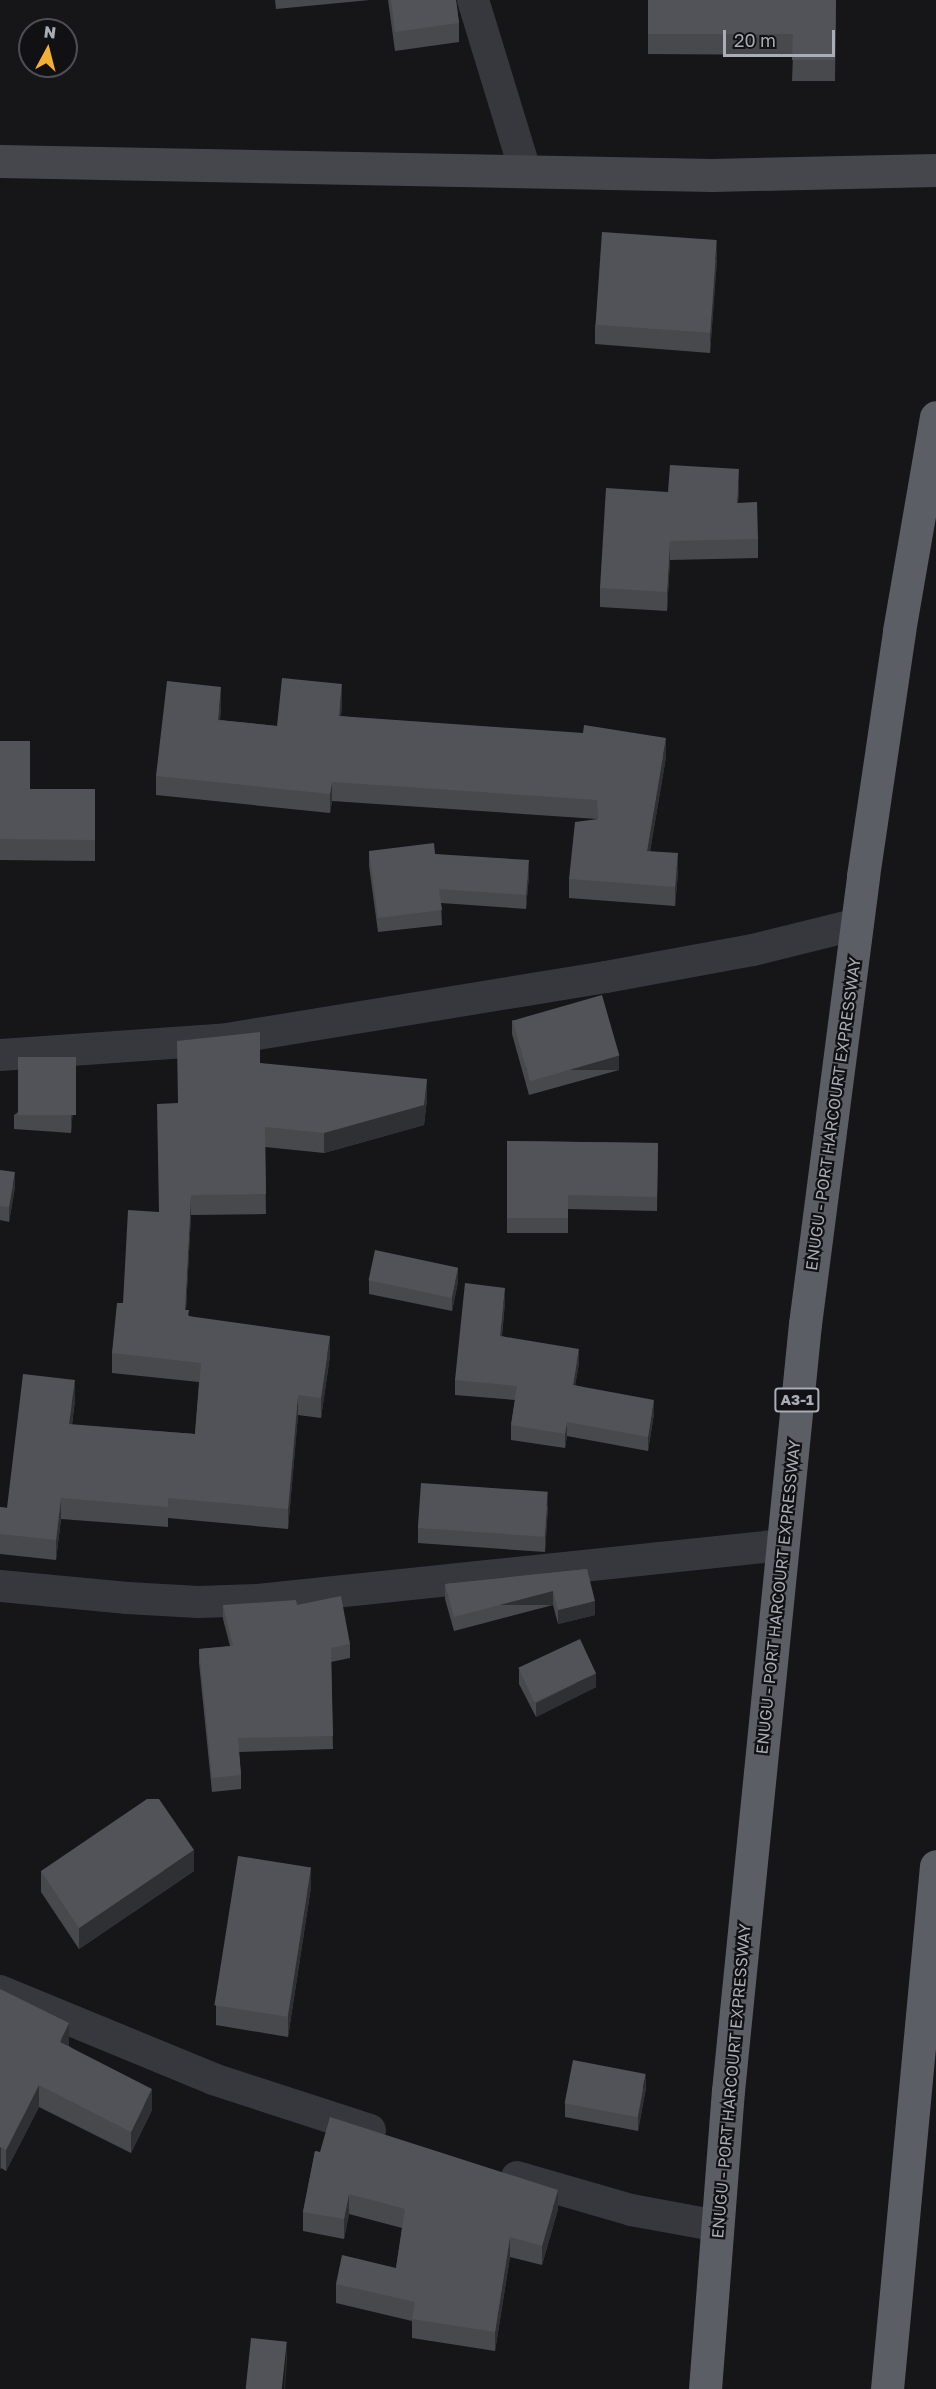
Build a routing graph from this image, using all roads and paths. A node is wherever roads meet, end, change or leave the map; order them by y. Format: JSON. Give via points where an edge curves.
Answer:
{"nodes":[{"id":1,"x":473,"y":0,"type":"edge"},
{"id":2,"x":0,"y":161,"type":"edge"},
{"id":3,"x":525,"y":170,"type":"junction"},
{"id":4,"x":936,"y":170,"type":"edge"},
{"id":5,"x":936,"y":417,"type":"edge"},
{"id":6,"x":858,"y":924,"type":"junction"},
{"id":7,"x":0,"y":1055,"type":"edge"},
{"id":8,"x":783,"y":1545,"type":"junction"},
{"id":9,"x":0,"y":1586,"type":"edge"},
{"id":10,"x":936,"y":1866,"type":"edge"},
{"id":11,"x":0,"y":1991,"type":"edge"},
{"id":12,"x":395,"y":2138,"type":"edge"},
{"id":13,"x":492,"y":2169,"type":"edge"},
{"id":14,"x":718,"y":2226,"type":"junction"},
{"id":15,"x":705,"y":2389,"type":"edge"},
{"id":16,"x":887,"y":2389,"type":"edge"}],
"edges":[{"from":1,"to":3,"type":"street"},
{"from":2,"to":3,"type":"main road"},
{"from":3,"to":4,"type":"main road","via":[[712,175]]},
{"from":5,"to":6,"type":"highway","name":"ENUGU - PORT HARCOURT EXPRESSWAY","number":"A3-1","via":[[897,643]]},
{"from":6,"to":7,"type":"street","via":[[753,950],[606,977],[227,1039]]},
{"from":6,"to":8,"type":"highway","name":"ENUGU - PORT HARCOURT EXPRESSWAY","number":"A3-1","via":[[805,1324]]},
{"from":8,"to":9,"type":"street","via":[[258,1600],[198,1602]]},
{"from":8,"to":14,"type":"highway","name":"ENUGU - PORT HARCOURT EXPRESSWAY","number":"A3-1"},
{"from":10,"to":16,"type":"highway"},
{"from":11,"to":12,"type":"street","via":[[213,2079]]},
{"from":13,"to":14,"type":"street","via":[[631,2210]]},
{"from":14,"to":15,"type":"highway","name":"ENUGU - PORT HARCOURT EXPRESSWAY","number":"A3-1"}]}
